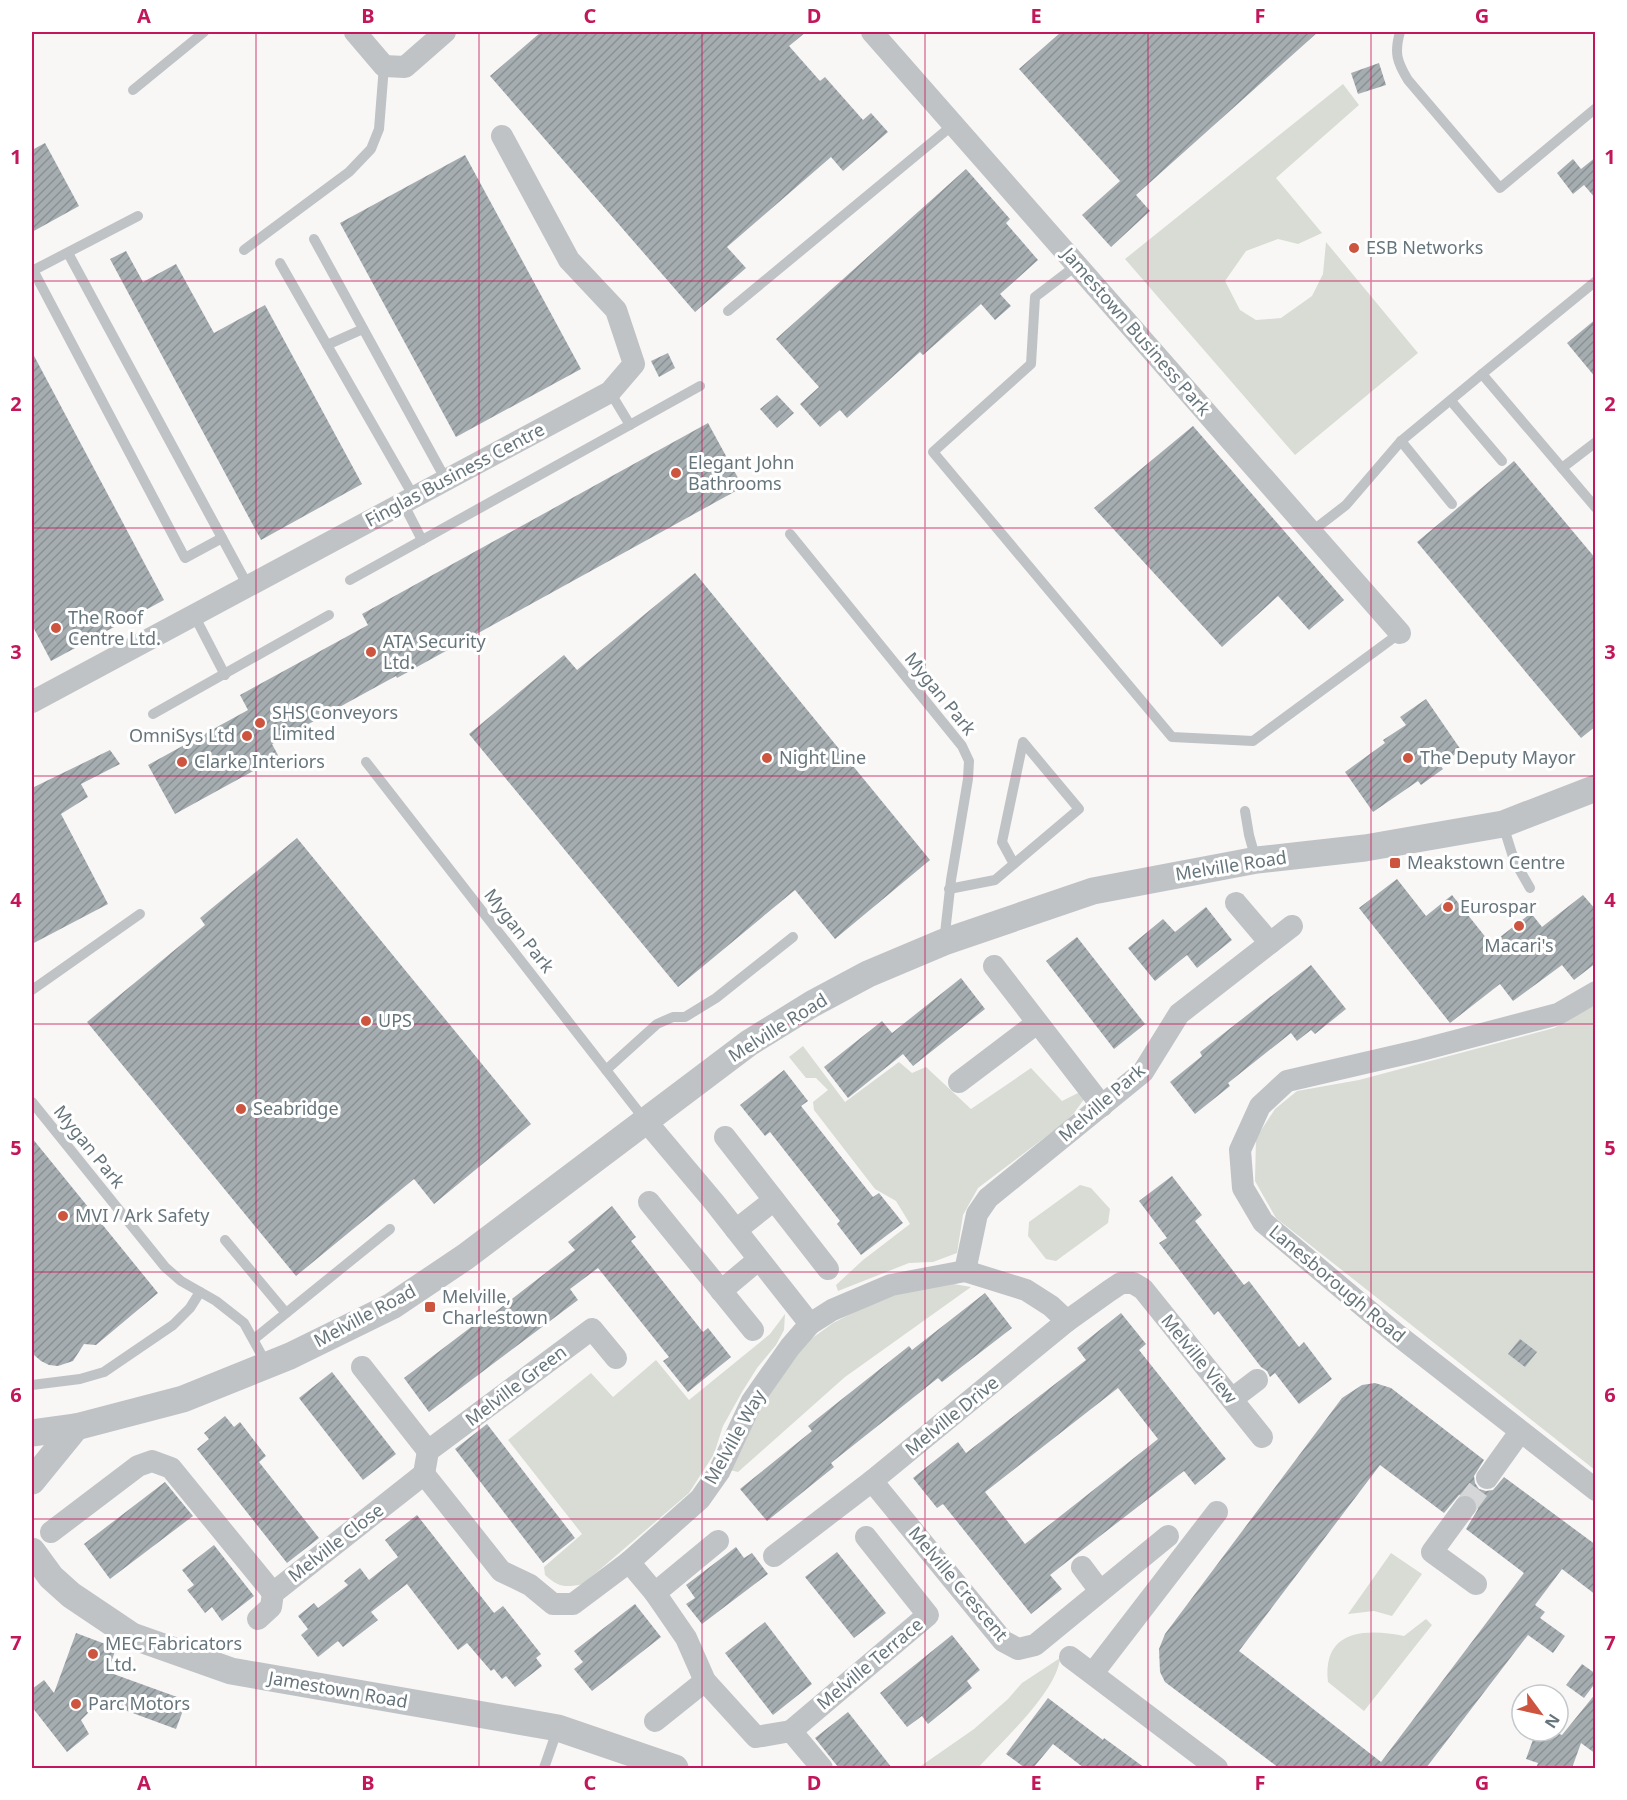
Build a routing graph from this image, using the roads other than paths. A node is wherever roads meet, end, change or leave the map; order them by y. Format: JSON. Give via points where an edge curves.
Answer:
{"nodes":[{"id":1,"x":204,"y":32,"type":"edge"},
{"id":2,"x":355,"y":32,"type":"edge"},
{"id":3,"x":445,"y":32,"type":"edge"},
{"id":4,"x":872,"y":32,"type":"edge"},
{"id":5,"x":1400,"y":32,"type":"edge"},
{"id":6,"x":384,"y":66,"type":"junction"},
{"id":7,"x":133,"y":90,"type":"dead end"},
{"id":8,"x":1596,"y":108,"type":"edge"},
{"id":9,"x":954,"y":124,"type":"junction"},
{"id":10,"x":502,"y":136,"type":"dead end"},
{"id":11,"x":138,"y":216,"type":"dead end"},
{"id":12,"x":315,"y":239,"type":"dead end"},
{"id":13,"x":244,"y":250,"type":"dead end"},
{"id":14,"x":68,"y":253,"type":"junction"},
{"id":15,"x":280,"y":263,"type":"dead end"},
{"id":16,"x":1077,"y":265,"type":"junction"},
{"id":17,"x":32,"y":271,"type":"edge"},
{"id":18,"x":1596,"y":281,"type":"edge"},
{"id":19,"x":728,"y":311,"type":"dead end"},
{"id":20,"x":363,"y":329,"type":"junction"},
{"id":21,"x":327,"y":345,"type":"junction"},
{"id":22,"x":1482,"y":374,"type":"junction"},
{"id":23,"x":700,"y":386,"type":"dead end"},
{"id":24,"x":610,"y":392,"type":"junction"},
{"id":25,"x":1450,"y":401,"type":"junction"},
{"id":26,"x":630,"y":425,"type":"junction"},
{"id":27,"x":1401,"y":441,"type":"junction"},
{"id":28,"x":1596,"y":442,"type":"edge"},
{"id":29,"x":1502,"y":461,"type":"dead end"},
{"id":30,"x":1562,"y":468,"type":"junction"},
{"id":31,"x":446,"y":480,"type":"junction"},
{"id":32,"x":408,"y":500,"type":"junction"},
{"id":33,"x":1452,"y":504,"type":"dead end"},
{"id":34,"x":1596,"y":508,"type":"edge"},
{"id":35,"x":1311,"y":532,"type":"junction"},
{"id":36,"x":790,"y":534,"type":"dead end"},
{"id":37,"x":222,"y":538,"type":"junction"},
{"id":38,"x":422,"y":540,"type":"junction"},
{"id":39,"x":350,"y":580,"type":"dead end"},
{"id":40,"x":248,"y":586,"type":"junction"},
{"id":41,"x":194,"y":615,"type":"junction"},
{"id":42,"x":329,"y":615,"type":"dead end"},
{"id":43,"x":1400,"y":633,"type":"joint"},
{"id":44,"x":225,"y":675,"type":"junction"},
{"id":45,"x":32,"y":702,"type":"edge"},
{"id":46,"x":153,"y":714,"type":"dead end"},
{"id":47,"x":366,"y":762,"type":"dead end"},
{"id":48,"x":1596,"y":788,"type":"edge"},
{"id":49,"x":1245,"y":811,"type":"dead end"},
{"id":50,"x":1503,"y":824,"type":"junction"},
{"id":51,"x":1257,"y":860,"type":"junction"},
{"id":52,"x":1014,"y":864,"type":"junction"},
{"id":53,"x":1530,"y":888,"type":"dead end"},
{"id":54,"x":949,"y":889,"type":"junction"},
{"id":55,"x":1236,"y":903,"type":"dead end"},
{"id":56,"x":140,"y":914,"type":"dead end"},
{"id":57,"x":1292,"y":926,"type":"dead end"},
{"id":58,"x":793,"y":937,"type":"dead end"},
{"id":59,"x":944,"y":942,"type":"junction"},
{"id":60,"x":1270,"y":943,"type":"junction"},
{"id":61,"x":994,"y":966,"type":"dead end"},
{"id":62,"x":32,"y":990,"type":"edge"},
{"id":63,"x":1596,"y":992,"type":"edge"},
{"id":64,"x":1037,"y":1023,"type":"junction"},
{"id":65,"x":606,"y":1070,"type":"junction"},
{"id":66,"x":959,"y":1082,"type":"dead end"},
{"id":67,"x":32,"y":1102,"type":"edge"},
{"id":68,"x":1102,"y":1106,"type":"junction"},
{"id":69,"x":645,"y":1120,"type":"junction"},
{"id":70,"x":725,"y":1137,"type":"dead end"},
{"id":71,"x":774,"y":1200,"type":"junction"},
{"id":72,"x":649,"y":1202,"type":"dead end"},
{"id":73,"x":390,"y":1229,"type":"dead end"},
{"id":74,"x":736,"y":1230,"type":"junction"},
{"id":75,"x":225,"y":1240,"type":"dead end"},
{"id":76,"x":758,"y":1260,"type":"junction"},
{"id":77,"x":828,"y":1269,"type":"dead end"},
{"id":78,"x":965,"y":1271,"type":"junction"},
{"id":79,"x":1133,"y":1283,"type":"joint"},
{"id":80,"x":721,"y":1291,"type":"junction"},
{"id":81,"x":200,"y":1292,"type":"junction"},
{"id":82,"x":286,"y":1313,"type":"junction"},
{"id":83,"x":1067,"y":1322,"type":"junction"},
{"id":84,"x":810,"y":1324,"type":"junction"},
{"id":85,"x":753,"y":1330,"type":"dead end"},
{"id":86,"x":254,"y":1339,"type":"junction"},
{"id":87,"x":616,"y":1358,"type":"dead end"},
{"id":88,"x":267,"y":1365,"type":"junction"},
{"id":89,"x":362,"y":1367,"type":"dead end"},
{"id":90,"x":1257,"y":1380,"type":"dead end"},
{"id":91,"x":32,"y":1385,"type":"edge"},
{"id":92,"x":1232,"y":1399,"type":"junction"},
{"id":93,"x":76,"y":1427,"type":"junction"},
{"id":94,"x":1520,"y":1432,"type":"junction"},
{"id":95,"x":32,"y":1433,"type":"edge"},
{"id":96,"x":1262,"y":1437,"type":"dead end"},
{"id":97,"x":428,"y":1451,"type":"junction"},
{"id":98,"x":424,"y":1474,"type":"junction"},
{"id":99,"x":1487,"y":1478,"type":"tunnel mouth"},
{"id":100,"x":32,"y":1481,"type":"edge"},
{"id":101,"x":872,"y":1481,"type":"junction"},
{"id":102,"x":1596,"y":1490,"type":"edge"},
{"id":103,"x":1465,"y":1508,"type":"tunnel mouth"},
{"id":104,"x":1217,"y":1512,"type":"dead end"},
{"id":105,"x":51,"y":1532,"type":"dead end"},
{"id":106,"x":1168,"y":1536,"type":"dead end"},
{"id":107,"x":866,"y":1537,"type":"dead end"},
{"id":108,"x":718,"y":1541,"type":"dead end"},
{"id":109,"x":32,"y":1551,"type":"edge"},
{"id":110,"x":774,"y":1556,"type":"dead end"},
{"id":111,"x":629,"y":1562,"type":"junction"},
{"id":112,"x":1082,"y":1567,"type":"dead end"},
{"id":113,"x":1476,"y":1584,"type":"dead end"},
{"id":114,"x":1100,"y":1591,"type":"junction"},
{"id":115,"x":273,"y":1593,"type":"junction"},
{"id":116,"x":655,"y":1593,"type":"junction"},
{"id":117,"x":258,"y":1619,"type":"dead end"},
{"id":118,"x":1070,"y":1657,"type":"dead end"},
{"id":119,"x":1093,"y":1673,"type":"junction"},
{"id":120,"x":705,"y":1681,"type":"junction"},
{"id":121,"x":655,"y":1721,"type":"dead end"},
{"id":122,"x":558,"y":1728,"type":"junction"},
{"id":123,"x":791,"y":1731,"type":"junction"},
{"id":124,"x":544,"y":1768,"type":"edge"},
{"id":125,"x":675,"y":1768,"type":"edge"},
{"id":126,"x":822,"y":1768,"type":"edge"},
{"id":127,"x":1217,"y":1768,"type":"edge"}],
"edges":[{"from":1,"to":7,"type":"lane"},
{"from":2,"to":6,"type":"street"},
{"from":3,"to":6,"type":"street","via":[[405,67]]},
{"from":4,"to":9,"type":"street","name":"Jamestown Business Park"},
{"from":5,"to":8,"type":"lane","via":[[1396,45],[1398,63],[1408,80],[1500,188]]},
{"from":6,"to":13,"type":"lane","via":[[379,129],[371,149],[349,172]]},
{"from":9,"to":16,"type":"street","name":"Jamestown Business Park"},
{"from":9,"to":19,"type":"lane"},
{"from":10,"to":24,"type":"street","name":"Finglas Business Centre","via":[[569,260],[616,310],[634,364]]},
{"from":11,"to":14,"type":"lane"},
{"from":12,"to":20,"type":"lane"},
{"from":14,"to":17,"type":"lane"},
{"from":14,"to":37,"type":"lane"},
{"from":15,"to":21,"type":"lane"},
{"from":16,"to":35,"type":"street","name":"Jamestown Business Park"},
{"from":16,"to":43,"type":"lane","via":[[1035,297],[1031,364],[933,452],[1172,737],[1253,741]]},
{"from":17,"to":37,"type":"lane","via":[[185,558]]},
{"from":18,"to":22,"type":"lane"},
{"from":20,"to":21,"type":"lane"},
{"from":20,"to":31,"type":"lane"},
{"from":21,"to":32,"type":"lane"},
{"from":22,"to":25,"type":"lane"},
{"from":22,"to":30,"type":"lane"},
{"from":23,"to":26,"type":"lane"},
{"from":24,"to":26,"type":"lane"},
{"from":24,"to":31,"type":"street","name":"Finglas Business Centre"},
{"from":25,"to":27,"type":"lane"},
{"from":25,"to":29,"type":"lane"},
{"from":26,"to":38,"type":"lane"},
{"from":27,"to":33,"type":"lane"},
{"from":27,"to":35,"type":"lane","via":[[1346,505]]},
{"from":28,"to":30,"type":"lane"},
{"from":30,"to":34,"type":"lane"},
{"from":31,"to":32,"type":"street","name":"Finglas Business Centre"},
{"from":32,"to":38,"type":"lane"},
{"from":32,"to":40,"type":"street","name":"Finglas Business Centre"},
{"from":35,"to":43,"type":"street","name":"Jamestown Business Park"},
{"from":36,"to":54,"type":"lane","name":"Mygan Park","via":[[962,746],[969,761]]},
{"from":37,"to":40,"type":"lane"},
{"from":38,"to":39,"type":"lane"},
{"from":40,"to":41,"type":"street","name":"Finglas Business Centre"},
{"from":41,"to":44,"type":"lane"},
{"from":41,"to":45,"type":"street","name":"Finglas Business Centre"},
{"from":42,"to":44,"type":"lane"},
{"from":44,"to":46,"type":"lane"},
{"from":47,"to":65,"type":"lane","name":"Mygan Park"},
{"from":48,"to":50,"type":"street","name":"Melville Road"},
{"from":49,"to":51,"type":"lane"},
{"from":50,"to":51,"type":"street","name":"Melville Road","via":[[1365,848]]},
{"from":50,"to":53,"type":"lane","via":[[1514,860]]},
{"from":51,"to":59,"type":"street","name":"Melville Road","via":[[1093,891]]},
{"from":52,"to":52,"type":"lane","via":[[1079,809],[1023,741],[1002,842]]},
{"from":52,"to":54,"type":"lane","via":[[995,880]]},
{"from":54,"to":59,"type":"lane","name":"Mygan Park"},
{"from":55,"to":60,"type":"street"},
{"from":56,"to":62,"type":"lane"},
{"from":57,"to":60,"type":"street","name":"Melville Park"},
{"from":58,"to":65,"type":"lane","via":[[716,998],[685,1017],[657,1024]]},
{"from":59,"to":69,"type":"street","name":"Melville Road","via":[[868,974],[812,1004],[749,1043]]},
{"from":60,"to":68,"type":"street","name":"Melville Park","via":[[1179,1014],[1143,1072]]},
{"from":61,"to":64,"type":"street"},
{"from":63,"to":94,"type":"street","name":"Lanesborough Road","via":[[1558,1014],[1287,1081],[1260,1106],[1240,1150],[1243,1188],[1263,1222]]},
{"from":64,"to":66,"type":"street"},
{"from":64,"to":68,"type":"street"},
{"from":65,"to":69,"type":"lane","name":"Mygan Park"},
{"from":67,"to":81,"type":"lane","name":"Mygan Park","via":[[165,1267]]},
{"from":68,"to":78,"type":"street","name":"Melville Park","via":[[988,1198],[977,1214]]},
{"from":69,"to":74,"type":"street"},
{"from":69,"to":88,"type":"street","name":"Melville Road","via":[[465,1257],[392,1306]]},
{"from":70,"to":71,"type":"street"},
{"from":71,"to":74,"type":"street"},
{"from":71,"to":77,"type":"street"},
{"from":72,"to":80,"type":"street"},
{"from":73,"to":82,"type":"lane"},
{"from":74,"to":76,"type":"street"},
{"from":75,"to":82,"type":"lane"},
{"from":76,"to":80,"type":"street"},
{"from":76,"to":84,"type":"street"},
{"from":78,"to":83,"type":"street","name":"Melville Way","via":[[1026,1290]]},
{"from":78,"to":84,"type":"street","name":"Melville Way","via":[[891,1285],[832,1310]]},
{"from":79,"to":83,"type":"street","name":"Melville Drive","via":[[1121,1283]]},
{"from":79,"to":92,"type":"street","name":"Melville View","via":[[1143,1289]]},
{"from":80,"to":85,"type":"street"},
{"from":81,"to":86,"type":"lane","name":"Mygan Park","via":[[244,1323]]},
{"from":81,"to":91,"type":"lane","via":[[173,1325],[104,1372]]},
{"from":82,"to":86,"type":"lane"},
{"from":83,"to":101,"type":"street","name":"Melville Drive"},
{"from":84,"to":111,"type":"street","name":"Melville Way","via":[[752,1401],[719,1472],[700,1499]]},
{"from":86,"to":88,"type":"lane","name":"Mygan Park"},
{"from":87,"to":97,"type":"street","name":"Melville Green","via":[[592,1329]]},
{"from":88,"to":93,"type":"street","name":"Melville Road","via":[[183,1399]]},
{"from":89,"to":97,"type":"street"},
{"from":90,"to":92,"type":"street"},
{"from":92,"to":96,"type":"street","name":"Melville View"},
{"from":93,"to":95,"type":"street","name":"Melville Road"},
{"from":93,"to":100,"type":"street"},
{"from":94,"to":99,"type":"street"},
{"from":94,"to":102,"type":"street","name":"Lanesborough Road"},
{"from":97,"to":98,"type":"street"},
{"from":98,"to":111,"type":"street","via":[[501,1571],[530,1585],[553,1604],[573,1604]]},
{"from":98,"to":115,"type":"street","name":"Melville Close"},
{"from":101,"to":110,"type":"street","name":"Melville Drive"},
{"from":101,"to":114,"type":"street","name":"Melville Crescent","via":[[1003,1641],[1018,1649],[1035,1645]]},
{"from":103,"to":113,"type":"street","via":[[1432,1552]]},
{"from":104,"to":119,"type":"street"},
{"from":105,"to":115,"type":"street","via":[[138,1466],[152,1461],[171,1468]]},
{"from":106,"to":114,"type":"street","name":"Melville Crescent"},
{"from":107,"to":123,"type":"street","name":"Melville Terrace","via":[[928,1615]]},
{"from":108,"to":116,"type":"street"},
{"from":109,"to":122,"type":"street","name":"Jamestown Road","via":[[51,1578],[71,1595],[132,1636],[231,1671]]},
{"from":111,"to":116,"type":"street"},
{"from":112,"to":114,"type":"street"},
{"from":115,"to":117,"type":"street","name":"Melville Close","via":[[271,1607]]},
{"from":116,"to":120,"type":"street","via":[[686,1638]]},
{"from":118,"to":119,"type":"street"},
{"from":119,"to":127,"type":"street"},
{"from":120,"to":121,"type":"street"},
{"from":120,"to":123,"type":"street","via":[[756,1737]]},
{"from":122,"to":124,"type":"lane"},
{"from":122,"to":125,"type":"street","name":"Jamestown Road"},
{"from":123,"to":126,"type":"street"}]}
